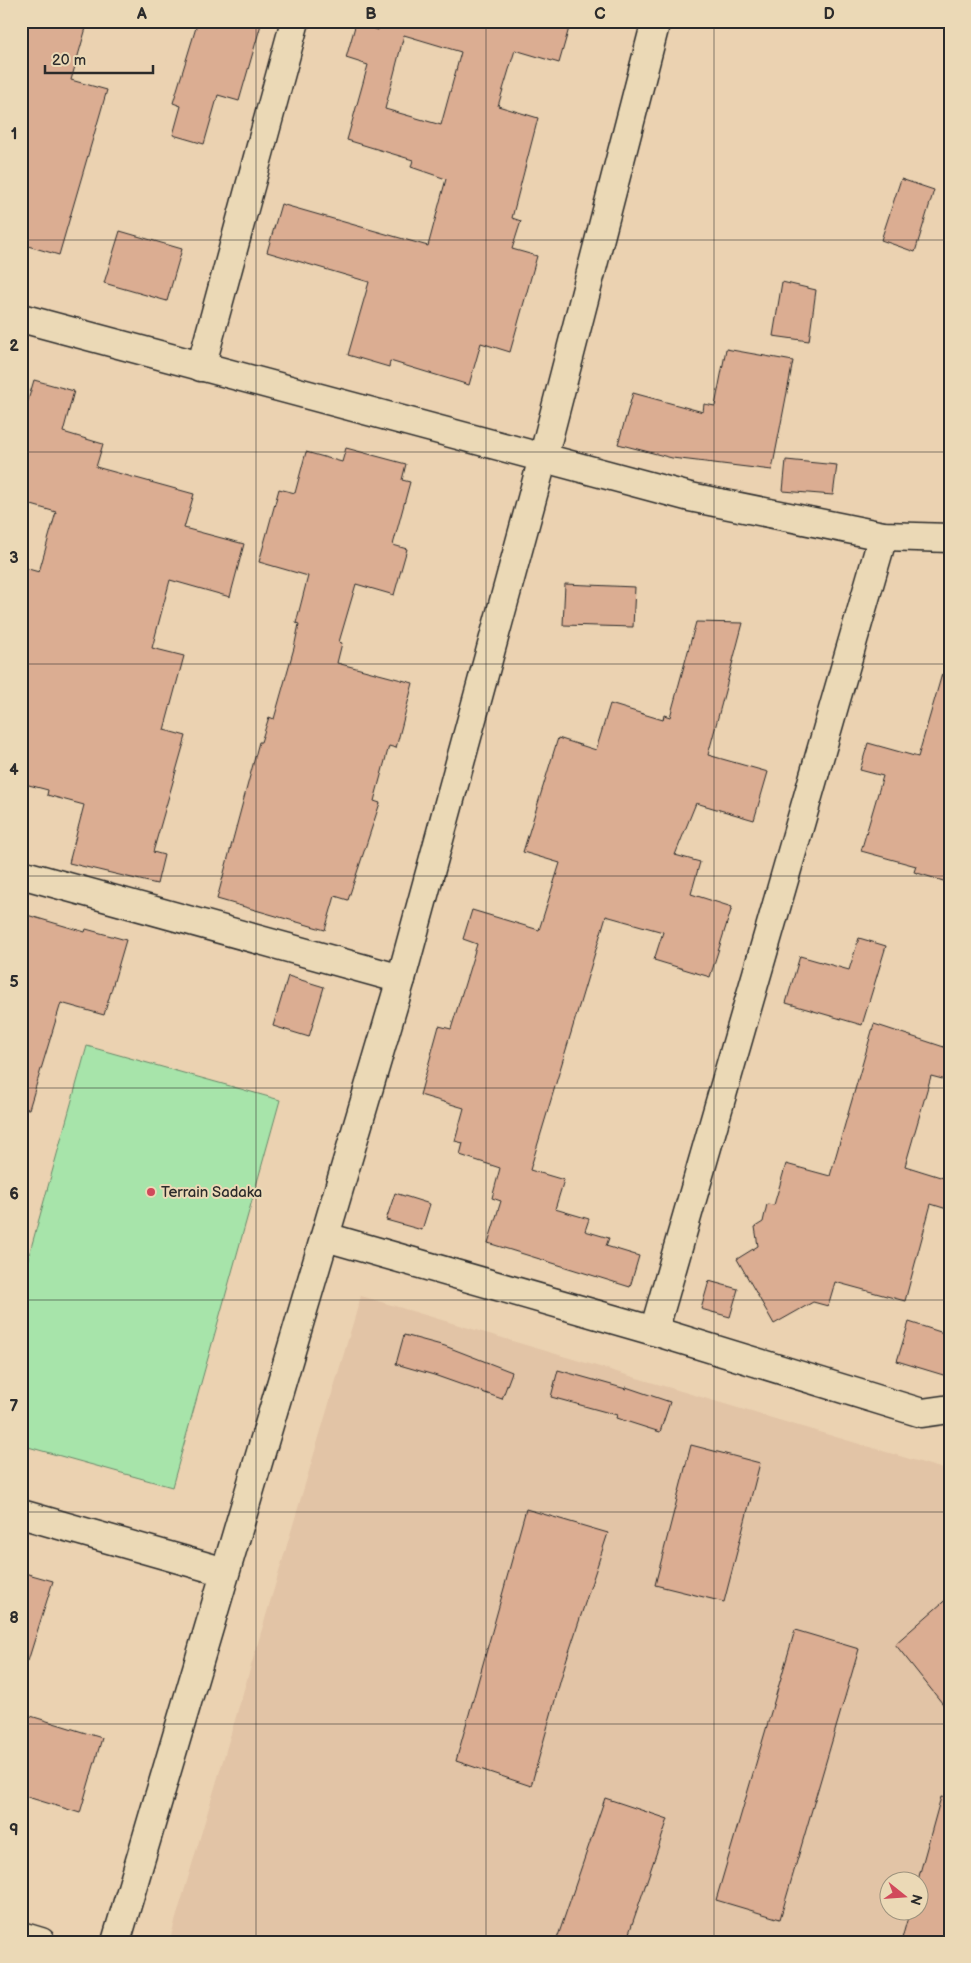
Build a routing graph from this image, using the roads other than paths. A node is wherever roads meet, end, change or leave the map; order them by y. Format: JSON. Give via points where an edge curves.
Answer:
{"nodes":[{"id":1,"x":296,"y":21,"type":"edge"},
{"id":2,"x":656,"y":21,"type":"edge"},
{"id":3,"x":21,"y":318,"type":"edge"},
{"id":4,"x":201,"y":367,"type":"junction"},
{"id":5,"x":543,"y":458,"type":"junction"},
{"id":6,"x":883,"y":536,"type":"junction"},
{"id":7,"x":950,"y":538,"type":"edge"},
{"id":8,"x":21,"y":874,"type":"edge"},
{"id":9,"x":401,"y":979,"type":"junction"},
{"id":10,"x":326,"y":1238,"type":"junction"},
{"id":11,"x":654,"y":1331,"type":"junction"},
{"id":12,"x":950,"y":1409,"type":"edge"},
{"id":13,"x":21,"y":1514,"type":"edge"},
{"id":14,"x":225,"y":1572,"type":"junction"},
{"id":15,"x":21,"y":1936,"type":"edge"},
{"id":16,"x":41,"y":1942,"type":"edge"},
{"id":17,"x":116,"y":1942,"type":"edge"}],
"edges":[{"from":1,"to":4,"type":"street"},
{"from":2,"to":5,"type":"street"},
{"from":3,"to":4,"type":"street"},
{"from":4,"to":5,"type":"street"},
{"from":5,"to":6,"type":"street","via":[[690,497]]},
{"from":5,"to":9,"type":"street"},
{"from":6,"to":7,"type":"street"},
{"from":6,"to":11,"type":"street"},
{"from":8,"to":9,"type":"street"},
{"from":9,"to":10,"type":"street"},
{"from":10,"to":11,"type":"street"},
{"from":10,"to":14,"type":"street"},
{"from":11,"to":12,"type":"street","via":[[922,1413]]},
{"from":13,"to":14,"type":"street"},
{"from":14,"to":17,"type":"street"},
{"from":15,"to":16,"type":"street"}]}
